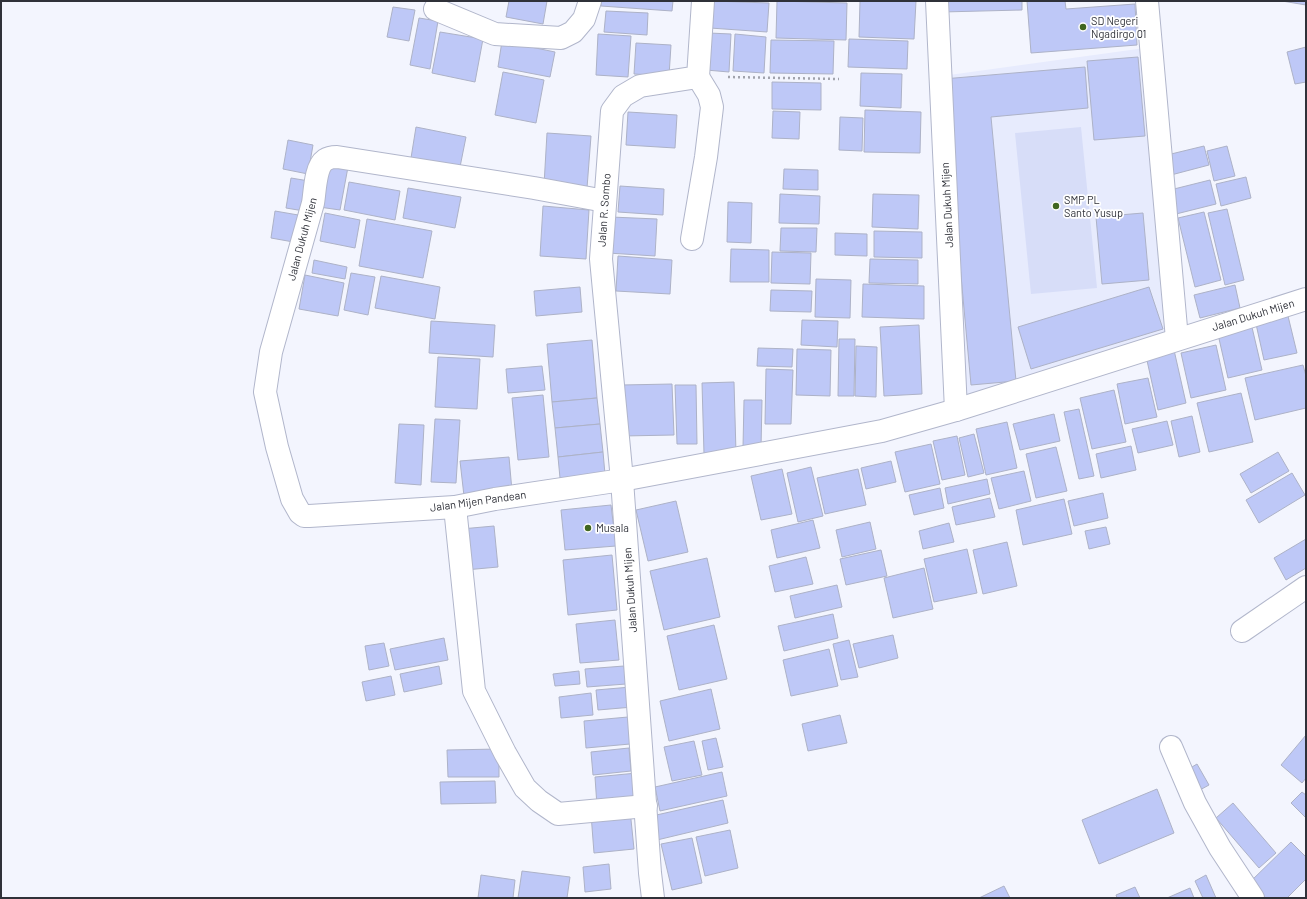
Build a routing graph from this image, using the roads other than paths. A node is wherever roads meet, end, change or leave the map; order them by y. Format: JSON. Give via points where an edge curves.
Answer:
{"nodes":[{"id":1,"x":590,"y":1,"type":"edge"},
{"id":2,"x":703,"y":1,"type":"edge"},
{"id":3,"x":937,"y":1,"type":"edge"},
{"id":4,"x":1147,"y":1,"type":"edge"},
{"id":5,"x":435,"y":9,"type":"dead end"},
{"id":6,"x":698,"y":77,"type":"junction"},
{"id":7,"x":605,"y":201,"type":"junction"},
{"id":8,"x":692,"y":239,"type":"dead end"},
{"id":9,"x":1306,"y":299,"type":"edge"},
{"id":10,"x":1177,"y":339,"type":"junction"},
{"id":11,"x":956,"y":410,"type":"junction"},
{"id":12,"x":622,"y":480,"type":"junction"},
{"id":13,"x":456,"y":507,"type":"junction"},
{"id":14,"x":309,"y":516,"type":"joint"},
{"id":15,"x":1306,"y":587,"type":"edge"},
{"id":16,"x":1242,"y":631,"type":"dead end"},
{"id":17,"x":1171,"y":747,"type":"dead end"},
{"id":18,"x":646,"y":806,"type":"junction"},
{"id":19,"x":653,"y":898,"type":"edge"},
{"id":20,"x":1253,"y":898,"type":"edge"}],
"edges":[{"from":1,"to":5,"type":"street","via":[[584,19],[573,32],[562,38],[495,34]]},
{"from":2,"to":6,"type":"street"},
{"from":3,"to":11,"type":"street","name":"Jalan Dukuh Mijen"},
{"from":4,"to":10,"type":"street"},
{"from":6,"to":7,"type":"street","name":"Jalan R. Sombo","via":[[640,86],[619,101],[612,111]]},
{"from":6,"to":8,"type":"street","via":[[709,95],[712,107]]},
{"from":7,"to":12,"type":"street","name":"Jalan R. Sombo","via":[[601,259]]},
{"from":7,"to":14,"type":"street","name":"Jalan Dukuh Mijen","via":[[337,157],[330,158],[320,165],[313,203],[271,352],[265,392],[292,499],[300,513]]},
{"from":9,"to":10,"type":"street","name":"Jalan Dukuh Mijen"},
{"from":10,"to":11,"type":"street","name":"Jalan Dukuh Mijen"},
{"from":11,"to":12,"type":"street","name":"Jalan Dukuh Mijen","via":[[882,431]]},
{"from":12,"to":13,"type":"street","name":"Jalan Mijen Pandean"},
{"from":12,"to":18,"type":"street","name":"Jalan Dukuh Mijen"},
{"from":13,"to":14,"type":"street","name":"Jalan Mijen Pandean"},
{"from":13,"to":18,"type":"street","via":[[474,691],[525,788],[558,814]]},
{"from":15,"to":16,"type":"street"},
{"from":17,"to":20,"type":"street","via":[[1195,803],[1220,848]]},
{"from":18,"to":19,"type":"street","name":"Jalan Dukuh Mijen"}]}
